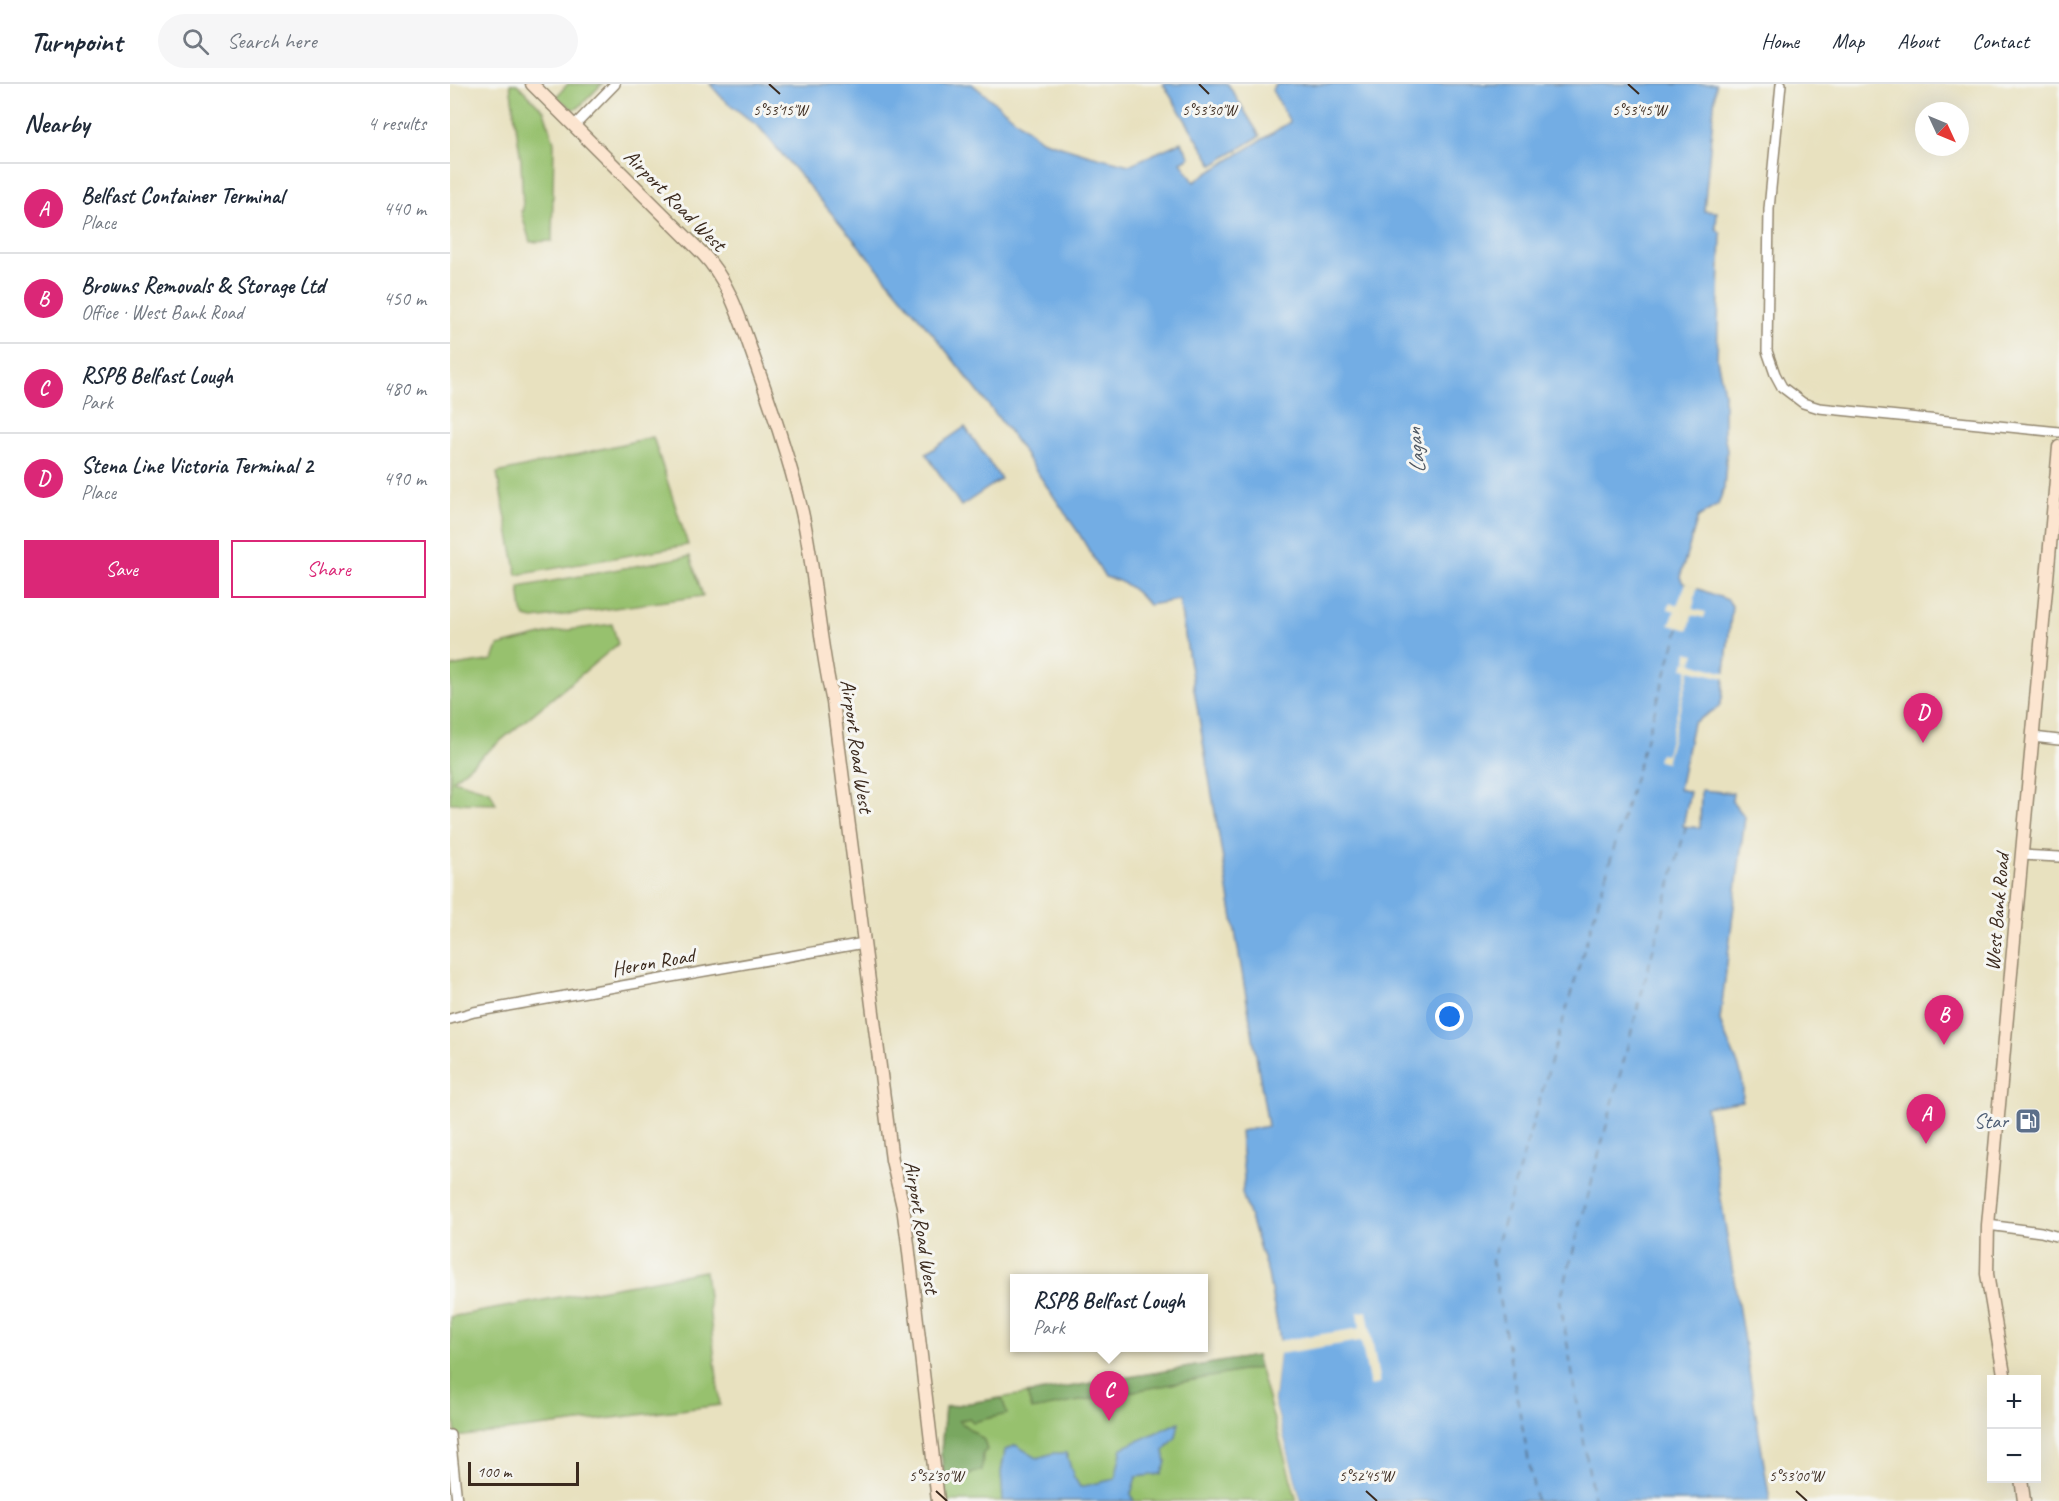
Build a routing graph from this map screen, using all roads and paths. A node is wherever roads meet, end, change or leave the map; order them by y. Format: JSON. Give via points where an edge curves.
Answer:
{"nodes":[{"id":1,"x":532,"y":84,"type":"edge"},
{"id":2,"x":615,"y":84,"type":"edge"},
{"id":3,"x":1780,"y":84,"type":"edge"},
{"id":4,"x":574,"y":126,"type":"junction"},
{"id":5,"x":2059,"y":432,"type":"edge"},
{"id":6,"x":2059,"y":447,"type":"edge"},
{"id":7,"x":2058,"y":463,"type":"edge"},
{"id":8,"x":2032,"y":737,"type":"junction"},
{"id":9,"x":2059,"y":740,"type":"edge"},
{"id":10,"x":2021,"y":855,"type":"junction"},
{"id":11,"x":2059,"y":857,"type":"edge"},
{"id":12,"x":864,"y":943,"type":"junction"},
{"id":13,"x":450,"y":1018,"type":"edge"},
{"id":14,"x":1988,"y":1224,"type":"junction"},
{"id":15,"x":2059,"y":1237,"type":"edge"},
{"id":16,"x":2004,"y":1375,"type":"edge"},
{"id":17,"x":450,"y":1435,"type":"edge"},
{"id":18,"x":2022,"y":1483,"type":"edge"},
{"id":19,"x":457,"y":1501,"type":"edge"},
{"id":20,"x":938,"y":1501,"type":"edge"},
{"id":21,"x":2024,"y":1501,"type":"edge"}],
"edges":[{"from":1,"to":4,"type":"street","name":"Airport Road West"},
{"from":2,"to":4,"type":"street"},
{"from":3,"to":5,"type":"street","via":[[1769,209],[1767,351],[1782,387],[1803,403],[1819,408]]},
{"from":4,"to":12,"type":"street","name":"Airport Road West","via":[[711,262],[730,296],[752,352],[802,513],[823,660],[833,702]]},
{"from":6,"to":7,"type":"street","name":"West Bank Road"},
{"from":7,"to":8,"type":"street","name":"West Bank Road"},
{"from":8,"to":9,"type":"street"},
{"from":8,"to":10,"type":"street","name":"West Bank Road"},
{"from":10,"to":11,"type":"street"},
{"from":10,"to":14,"type":"street","name":"West Bank Road"},
{"from":12,"to":13,"type":"street","name":"Heron Road"},
{"from":12,"to":20,"type":"street","name":"Airport Road West","via":[[892,1160],[904,1216]]},
{"from":14,"to":15,"type":"street"},
{"from":14,"to":16,"type":"street","name":"West Bank Road","via":[[1988,1274]]},
{"from":17,"to":19,"type":"street"},
{"from":18,"to":21,"type":"street"}]}
